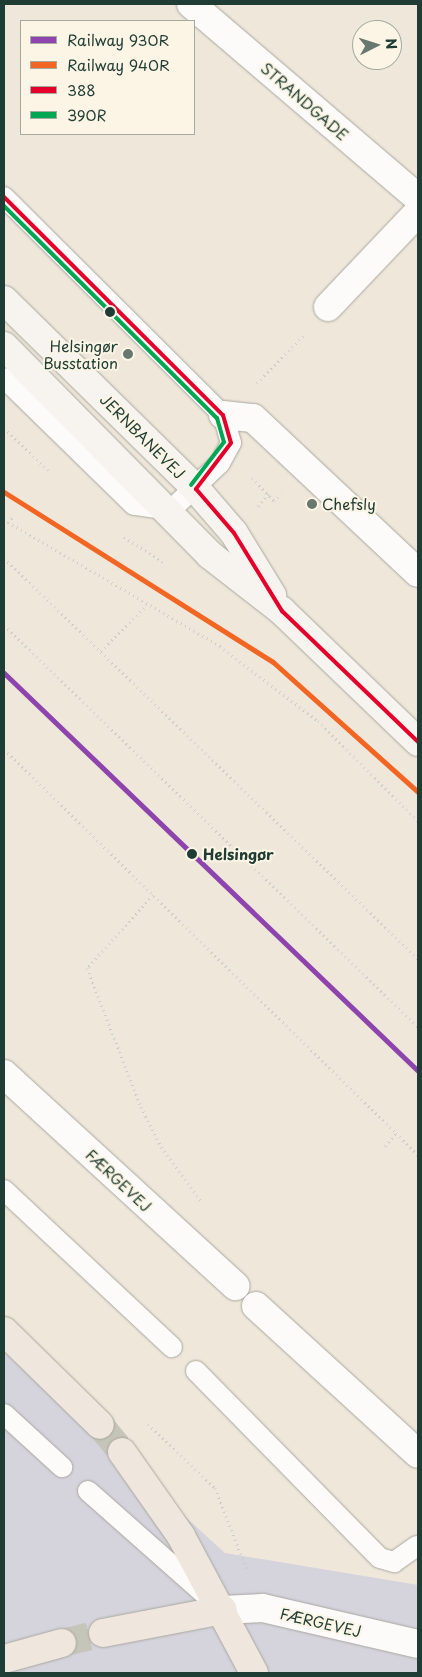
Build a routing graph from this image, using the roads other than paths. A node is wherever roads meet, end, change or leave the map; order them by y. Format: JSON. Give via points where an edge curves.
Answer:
{"nodes":[{"id":1,"x":191,"y":4,"type":"edge"},
{"id":2,"x":4,"y":197,"type":"edge"},
{"id":3,"x":418,"y":198,"type":"edge"},
{"id":4,"x":418,"y":212,"type":"edge"},
{"id":5,"x":4,"y":300,"type":"edge"},
{"id":6,"x":328,"y":307,"type":"dead end"},
{"id":7,"x":4,"y":346,"type":"edge"},
{"id":8,"x":4,"y":378,"type":"edge"},
{"id":9,"x":223,"y":415,"type":"junction"},
{"id":10,"x":196,"y":490,"type":"junction"},
{"id":11,"x":171,"y":510,"type":"junction"},
{"id":12,"x":418,"y":573,"type":"edge"},
{"id":13,"x":282,"y":611,"type":"junction"},
{"id":14,"x":418,"y":742,"type":"edge"},
{"id":15,"x":4,"y":1074,"type":"edge"},
{"id":16,"x":4,"y":1190,"type":"edge"},
{"id":17,"x":235,"y":1286,"type":"dead end"},
{"id":18,"x":256,"y":1306,"type":"dead end"},
{"id":19,"x":4,"y":1331,"type":"edge"},
{"id":20,"x":172,"y":1346,"type":"dead end"},
{"id":21,"x":196,"y":1371,"type":"dead end"},
{"id":22,"x":4,"y":1414,"type":"edge"},
{"id":23,"x":100,"y":1425,"type":"tunnel mouth"},
{"id":24,"x":122,"y":1452,"type":"tunnel mouth"},
{"id":25,"x":418,"y":1454,"type":"edge"},
{"id":26,"x":62,"y":1468,"type":"dead end"},
{"id":27,"x":88,"y":1490,"type":"dead end"},
{"id":28,"x":417,"y":1546,"type":"edge"},
{"id":29,"x":224,"y":1610,"type":"junction"},
{"id":30,"x":103,"y":1633,"type":"tunnel mouth"},
{"id":31,"x":62,"y":1643,"type":"tunnel mouth"},
{"id":32,"x":418,"y":1644,"type":"edge"},
{"id":33,"x":4,"y":1659,"type":"edge"},
{"id":34,"x":254,"y":1673,"type":"edge"}],
"edges":[{"from":1,"to":3,"type":"street","name":"STRANDGADE"},
{"from":2,"to":9,"type":"lane"},
{"from":4,"to":6,"type":"street"},
{"from":5,"to":10,"type":"main road","name":"JERNBANEVEJ"},
{"from":7,"to":11,"type":"main road","name":"JERNBANEVEJ"},
{"from":8,"to":11,"type":"lane","via":[[134,505]]},
{"from":9,"to":10,"type":"lane","via":[[231,443]]},
{"from":9,"to":12,"type":"street","via":[[253,418]]},
{"from":10,"to":11,"type":"lane"},
{"from":10,"to":13,"type":"main road","name":"JERNBANEVEJ","via":[[234,533]]},
{"from":11,"to":13,"type":"main road","name":"JERNBANEVEJ","via":[[210,555]]},
{"from":13,"to":14,"type":"main road","name":"JERNBANEVEJ"},
{"from":15,"to":17,"type":"street","name":"FÆRGEVEJ"},
{"from":16,"to":20,"type":"lane"},
{"from":18,"to":25,"type":"street"},
{"from":19,"to":23,"type":"main road"},
{"from":21,"to":28,"type":"lane","via":[[380,1558],[394,1562]]},
{"from":22,"to":26,"type":"lane"},
{"from":24,"to":29,"type":"main road","via":[[181,1536]]},
{"from":27,"to":29,"type":"lane"},
{"from":29,"to":30,"type":"main road"},
{"from":29,"to":32,"type":"street","name":"FÆRGEVEJ","via":[[263,1608]]},
{"from":29,"to":34,"type":"main road"},
{"from":31,"to":33,"type":"main road"}]}
